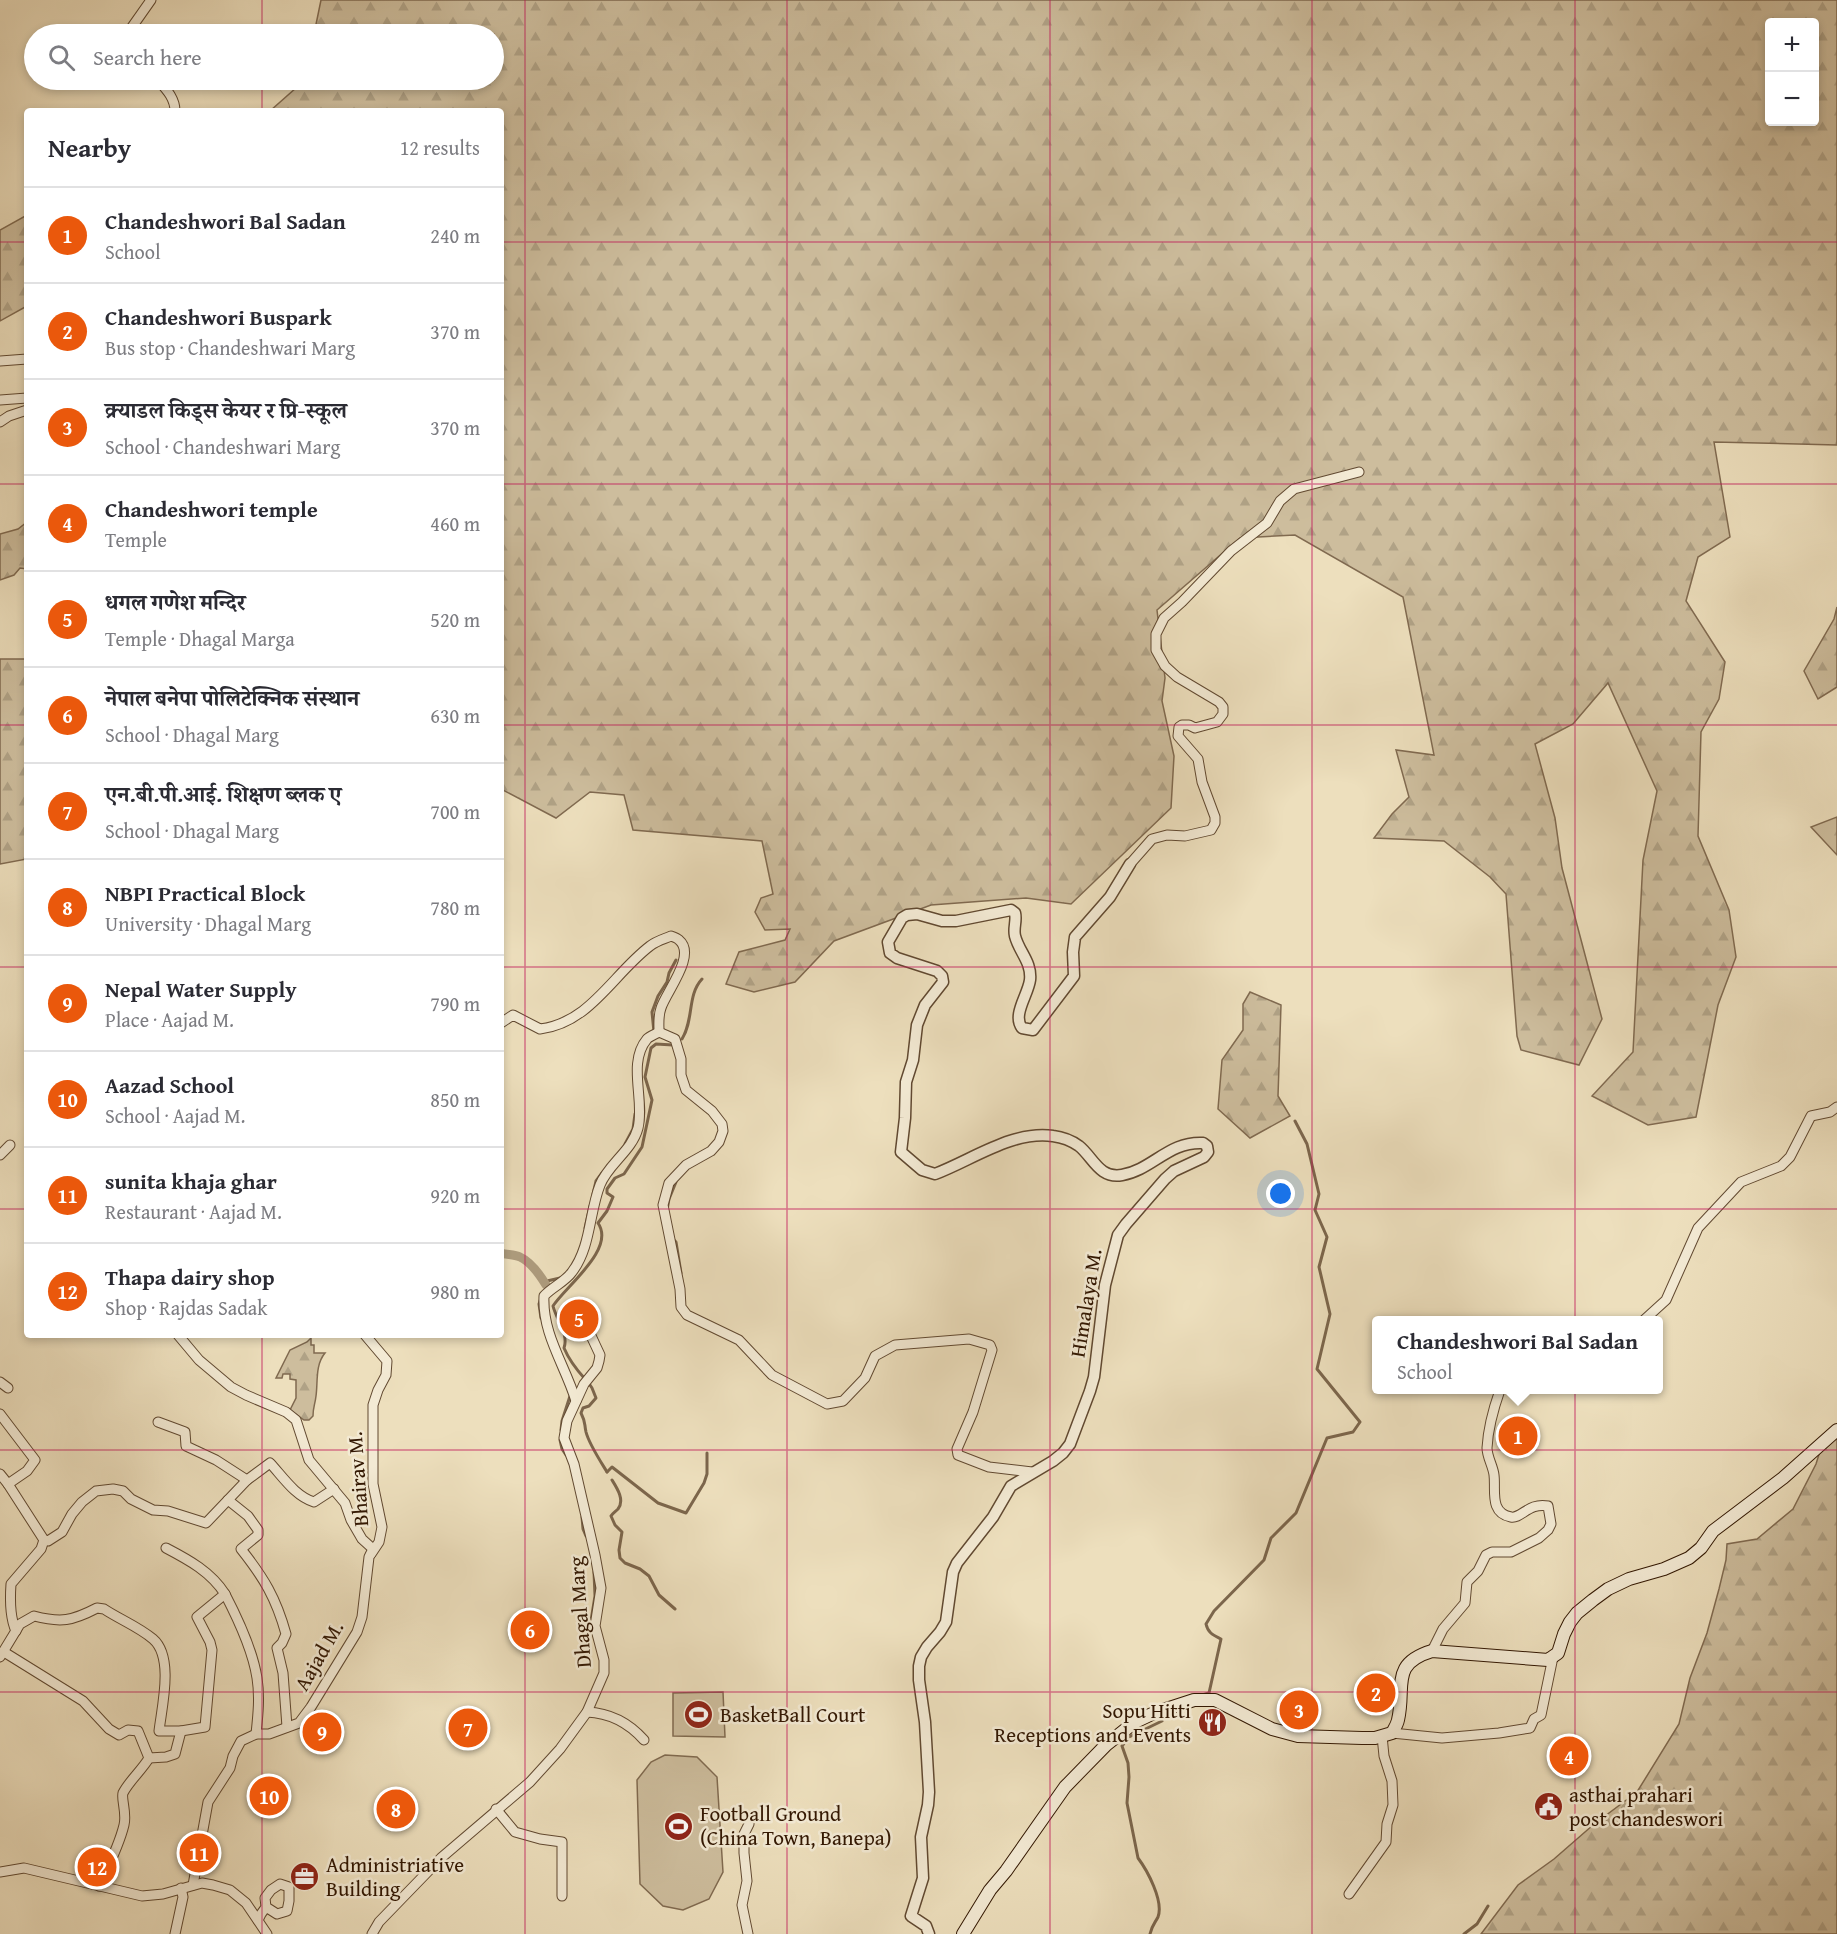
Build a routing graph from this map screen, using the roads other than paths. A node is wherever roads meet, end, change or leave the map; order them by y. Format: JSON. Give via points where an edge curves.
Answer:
{"nodes":[{"id":1,"x":151,"y":0,"type":"edge"},
{"id":2,"x":134,"y":24,"type":"edge"},
{"id":3,"x":168,"y":90,"type":"edge"},
{"id":4,"x":175,"y":108,"type":"edge"},
{"id":5,"x":24,"y":359,"type":"edge"},
{"id":6,"x":0,"y":361,"type":"edge"},
{"id":7,"x":24,"y":398,"type":"edge"},
{"id":8,"x":0,"y":400,"type":"edge"},
{"id":9,"x":24,"y":411,"type":"edge"},
{"id":10,"x":0,"y":422,"type":"edge"},
{"id":11,"x":1359,"y":472,"type":"dead end"},
{"id":12,"x":1130,"y":864,"type":"joint"},
{"id":13,"x":504,"y":1021,"type":"edge"},
{"id":14,"x":659,"y":1032,"type":"junction"},
{"id":15,"x":1837,"y":1107,"type":"edge"},
{"id":16,"x":10,"y":1145,"type":"dead end"},
{"id":17,"x":0,"y":1155,"type":"edge"},
{"id":18,"x":1648,"y":1316,"type":"edge"},
{"id":19,"x":585,"y":1325,"type":"dead end"},
{"id":20,"x":181,"y":1338,"type":"edge"},
{"id":21,"x":368,"y":1338,"type":"edge"},
{"id":22,"x":0,"y":1382,"type":"edge"},
{"id":23,"x":8,"y":1388,"type":"dead end"},
{"id":24,"x":1499,"y":1394,"type":"edge"},
{"id":25,"x":576,"y":1401,"type":"junction"},
{"id":26,"x":0,"y":1414,"type":"edge"},
{"id":27,"x":158,"y":1422,"type":"dead end"},
{"id":28,"x":1837,"y":1430,"type":"edge"},
{"id":29,"x":1032,"y":1473,"type":"junction"},
{"id":30,"x":0,"y":1474,"type":"edge"},
{"id":31,"x":247,"y":1480,"type":"junction"},
{"id":32,"x":8,"y":1484,"type":"junction"},
{"id":33,"x":334,"y":1489,"type":"junction"},
{"id":34,"x":228,"y":1500,"type":"junction"},
{"id":35,"x":44,"y":1540,"type":"junction"},
{"id":36,"x":166,"y":1548,"type":"dead end"},
{"id":37,"x":369,"y":1557,"type":"junction"},
{"id":38,"x":225,"y":1594,"type":"junction"},
{"id":39,"x":16,"y":1631,"type":"junction"},
{"id":40,"x":1432,"y":1651,"type":"junction"},
{"id":41,"x":2,"y":1654,"type":"edge"},
{"id":42,"x":1553,"y":1657,"type":"junction"},
{"id":43,"x":587,"y":1712,"type":"junction"},
{"id":44,"x":287,"y":1727,"type":"junction"},
{"id":45,"x":181,"y":1731,"type":"junction"},
{"id":46,"x":256,"y":1734,"type":"junction"},
{"id":47,"x":1387,"y":1735,"type":"junction"},
{"id":48,"x":644,"y":1740,"type":"dead end"},
{"id":49,"x":149,"y":1758,"type":"junction"},
{"id":50,"x":496,"y":1809,"type":"junction"},
{"id":51,"x":749,"y":1824,"type":"dead end"},
{"id":52,"x":0,"y":1872,"type":"edge"},
{"id":53,"x":193,"y":1885,"type":"junction"},
{"id":54,"x":99,"y":1886,"type":"junction"},
{"id":55,"x":181,"y":1888,"type":"junction"},
{"id":56,"x":1349,"y":1894,"type":"dead end"},
{"id":57,"x":562,"y":1896,"type":"dead end"},
{"id":58,"x":266,"y":1907,"type":"dead end"},
{"id":59,"x":258,"y":1920,"type":"junction"},
{"id":60,"x":175,"y":1934,"type":"edge"},
{"id":61,"x":267,"y":1934,"type":"edge"},
{"id":62,"x":372,"y":1934,"type":"edge"},
{"id":63,"x":748,"y":1934,"type":"edge"},
{"id":64,"x":929,"y":1934,"type":"edge"},
{"id":65,"x":963,"y":1934,"type":"edge"}],
"edges":[{"from":1,"to":2,"type":"street"},
{"from":3,"to":4,"type":"street"},
{"from":5,"to":6,"type":"street"},
{"from":7,"to":8,"type":"street"},
{"from":9,"to":10,"type":"street"},
{"from":11,"to":12,"type":"street","via":[[1294,489],[1280,501],[1267,523],[1231,551],[1164,618],[1156,634],[1156,650],[1165,666],[1223,707],[1217,722],[1195,728],[1182,725],[1178,730],[1178,736],[1198,759],[1215,824],[1211,830],[1196,834],[1152,839]]},
{"from":12,"to":29,"type":"street","name":"Himalaya M.","via":[[1110,897],[1075,937],[1074,976],[1033,1030],[1018,1023],[1030,967],[1015,934],[1015,913],[1011,910],[956,921],[907,915],[888,942],[894,957],[937,971],[943,982],[920,1014],[906,1082],[902,1152],[922,1170],[935,1174],[1012,1140],[1032,1136],[1054,1136],[1073,1143],[1096,1167],[1121,1176],[1181,1145],[1207,1146],[1204,1157],[1165,1179],[1118,1235],[1104,1285],[1094,1377],[1075,1433],[1063,1453]]},
{"from":13,"to":14,"type":"street","via":[[513,1015],[540,1029],[569,1021],[651,945],[671,936],[680,940],[684,948],[683,965],[661,1008]]},
{"from":14,"to":25,"type":"street","via":[[648,1038],[638,1058],[638,1130],[600,1185],[583,1251],[572,1273],[544,1296],[543,1313],[549,1338]]},
{"from":14,"to":29,"type":"street","via":[[675,1040],[686,1090],[712,1111],[723,1131],[711,1151],[686,1165],[669,1183],[663,1205],[681,1307],[687,1315],[739,1340],[772,1375],[827,1404],[843,1401],[865,1378],[874,1356],[895,1345],[969,1339],[990,1345],[992,1350],[958,1455],[989,1467]]},
{"from":15,"to":18,"type":"street","via":[[1811,1116],[1790,1157],[1781,1166],[1741,1182],[1719,1204],[1698,1228],[1666,1300]]},
{"from":16,"to":17,"type":"street"},
{"from":19,"to":25,"type":"street","name":"Dhagal Marg","via":[[600,1355],[597,1368]]},
{"from":20,"to":33,"type":"street","via":[[231,1387],[296,1420],[309,1460]]},
{"from":21,"to":37,"type":"street","name":"Bhairav M.","via":[[387,1361],[386,1375],[373,1405],[373,1484],[382,1527],[379,1542]]},
{"from":22,"to":23,"type":"street"},
{"from":24,"to":40,"type":"street","via":[[1487,1449],[1494,1475],[1493,1500],[1509,1517],[1516,1518],[1532,1506],[1548,1506],[1551,1524],[1539,1538],[1511,1552],[1486,1555],[1479,1571],[1467,1582],[1465,1603],[1443,1629]]},
{"from":25,"to":43,"type":"street","name":"Dhagal Marg","via":[[564,1438],[574,1464],[601,1588],[595,1626],[604,1660],[604,1673]]},
{"from":26,"to":32,"type":"street","via":[[35,1460]]},
{"from":27,"to":31,"type":"street","via":[[185,1432],[186,1446]]},
{"from":28,"to":42,"type":"main road","via":[[1783,1478],[1713,1531],[1689,1558],[1619,1583],[1593,1600],[1570,1622]]},
{"from":29,"to":64,"type":"street","name":"Himalaya M.","via":[[1011,1486],[993,1517],[957,1563],[946,1622],[921,1657],[919,1680],[929,1792],[921,1837],[923,1878],[911,1916],[926,1926]]},
{"from":30,"to":32,"type":"street"},
{"from":31,"to":33,"type":"street","via":[[270,1463],[307,1500],[314,1502]]},
{"from":31,"to":34,"type":"street"},
{"from":32,"to":35,"type":"street"},
{"from":33,"to":37,"type":"street","via":[[362,1539],[373,1549]]},
{"from":34,"to":35,"type":"street","via":[[206,1523],[153,1510],[123,1491],[96,1491],[77,1508],[62,1532]]},
{"from":34,"to":44,"type":"street","via":[[258,1530],[258,1535],[241,1549],[265,1579],[286,1634],[276,1648],[283,1673]]},
{"from":35,"to":39,"type":"street","via":[[12,1584],[11,1620]]},
{"from":36,"to":38,"type":"street","via":[[195,1564]]},
{"from":37,"to":44,"type":"street","name":"Aajad M.","via":[[357,1632],[299,1723]]},
{"from":38,"to":45,"type":"street","via":[[196,1617],[212,1650],[205,1727]]},
{"from":38,"to":46,"type":"street","via":[[257,1676]]},
{"from":39,"to":41,"type":"street"},
{"from":39,"to":45,"type":"street","via":[[34,1616],[66,1621],[97,1608],[152,1638],[160,1647],[165,1670],[159,1731]]},
{"from":40,"to":42,"type":"main road","via":[[1540,1661]]},
{"from":40,"to":47,"type":"main road","via":[[1417,1657],[1403,1671],[1398,1721]]},
{"from":41,"to":49,"type":"street","via":[[76,1696],[119,1735],[128,1730],[138,1731]]},
{"from":42,"to":47,"type":"street","via":[[1541,1715],[1530,1728],[1442,1738]]},
{"from":43,"to":48,"type":"street","via":[[605,1713]]},
{"from":43,"to":50,"type":"street","name":"Dhagal Marg","via":[[530,1782]]},
{"from":44,"to":46,"type":"street","name":"Aajad M."},
{"from":45,"to":49,"type":"street","via":[[176,1754]]},
{"from":46,"to":53,"type":"street","name":"Aajad M.","via":[[241,1741],[230,1768],[208,1802]]},
{"from":47,"to":56,"type":"street","via":[[1384,1756],[1392,1781],[1393,1805],[1386,1842]]},
{"from":47,"to":65,"type":"main road","via":[[1298,1736],[1272,1729],[1215,1700],[1194,1700],[1154,1713],[1135,1722],[1106,1745],[1065,1787]]},
{"from":49,"to":54,"type":"street","via":[[123,1793],[124,1825]]},
{"from":50,"to":57,"type":"street","via":[[515,1832],[562,1842]]},
{"from":50,"to":62,"type":"street","name":"Dhagal Marg","via":[[441,1858]]},
{"from":51,"to":63,"type":"street","via":[[744,1834],[747,1881],[742,1905]]},
{"from":52,"to":54,"type":"street","via":[[24,1868]]},
{"from":53,"to":55,"type":"street"},
{"from":53,"to":59,"type":"street","via":[[202,1883],[230,1890]]},
{"from":54,"to":55,"type":"street","via":[[142,1896]]},
{"from":55,"to":60,"type":"street","via":[[183,1897]]},
{"from":58,"to":59,"type":"street"},
{"from":59,"to":61,"type":"street"}]}
